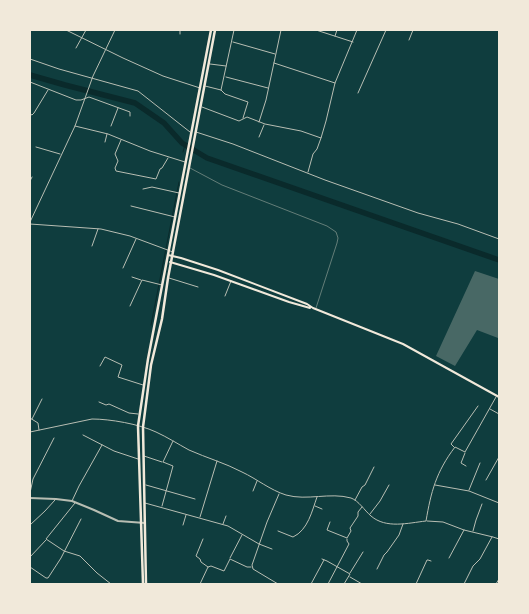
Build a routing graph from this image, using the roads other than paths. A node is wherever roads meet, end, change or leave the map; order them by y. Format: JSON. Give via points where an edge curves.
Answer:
{"nodes":[{"id":1,"x":66,"y":30,"type":"edge"},
{"id":2,"x":86,"y":30,"type":"edge"},
{"id":3,"x":115,"y":30,"type":"edge"},
{"id":4,"x":180,"y":30,"type":"edge"},
{"id":5,"x":211,"y":30,"type":"edge"},
{"id":6,"x":215,"y":30,"type":"edge"},
{"id":7,"x":234,"y":30,"type":"edge"},
{"id":8,"x":280,"y":30,"type":"edge"},
{"id":9,"x":316,"y":30,"type":"edge"},
{"id":10,"x":337,"y":30,"type":"edge"},
{"id":11,"x":358,"y":30,"type":"edge"},
{"id":12,"x":386,"y":30,"type":"edge"},
{"id":13,"x":413,"y":30,"type":"edge"},
{"id":14,"x":180,"y":34,"type":"dead end"},
{"id":15,"x":335,"y":37,"type":"junction"},
{"id":16,"x":82,"y":38,"type":"junction"},
{"id":17,"x":409,"y":40,"type":"dead end"},
{"id":18,"x":232,"y":41,"type":"junction"},
{"id":19,"x":353,"y":42,"type":"junction"},
{"id":20,"x":76,"y":48,"type":"dead end"},
{"id":21,"x":106,"y":50,"type":"junction"},
{"id":22,"x":275,"y":54,"type":"junction"},
{"id":23,"x":30,"y":59,"type":"edge"},
{"id":24,"x":274,"y":62,"type":"junction"},
{"id":25,"x":209,"y":64,"type":"junction"},
{"id":26,"x":226,"y":67,"type":"junction"},
{"id":27,"x":224,"y":77,"type":"junction"},
{"id":28,"x":92,"y":80,"type":"junction"},
{"id":29,"x":30,"y":82,"type":"edge"},
{"id":30,"x":335,"y":83,"type":"junction"},
{"id":31,"x":204,"y":86,"type":"junction"},
{"id":32,"x":201,"y":88,"type":"junction"},
{"id":33,"x":269,"y":88,"type":"junction"},
{"id":34,"x":48,"y":90,"type":"junction"},
{"id":35,"x":222,"y":90,"type":"junction"},
{"id":36,"x":358,"y":93,"type":"dead end"},
{"id":37,"x":85,"y":99,"type":"junction"},
{"id":38,"x":200,"y":107,"type":"junction"},
{"id":39,"x":118,"y":108,"type":"junction"},
{"id":40,"x":30,"y":114,"type":"edge"},
{"id":41,"x":130,"y":116,"type":"dead end"},
{"id":42,"x":243,"y":118,"type":"junction"},
{"id":43,"x":259,"y":122,"type":"junction"},
{"id":44,"x":265,"y":124,"type":"junction"},
{"id":45,"x":75,"y":126,"type":"junction"},
{"id":46,"x":111,"y":126,"type":"dead end"},
{"id":47,"x":193,"y":132,"type":"junction"},
{"id":48,"x":108,"y":134,"type":"junction"},
{"id":49,"x":259,"y":138,"type":"dead end"},
{"id":50,"x":321,"y":138,"type":"junction"},
{"id":51,"x":121,"y":139,"type":"junction"},
{"id":52,"x":105,"y":142,"type":"dead end"},
{"id":53,"x":36,"y":147,"type":"dead end"},
{"id":54,"x":61,"y":154,"type":"junction"},
{"id":55,"x":169,"y":157,"type":"junction"},
{"id":56,"x":186,"y":162,"type":"junction"},
{"id":57,"x":189,"y":167,"type":"junction"},
{"id":58,"x":308,"y":173,"type":"junction"},
{"id":59,"x":32,"y":177,"type":"dead end"},
{"id":60,"x":30,"y":181,"type":"edge"},
{"id":61,"x":143,"y":190,"type":"dead end"},
{"id":62,"x":179,"y":193,"type":"junction"},
{"id":63,"x":131,"y":206,"type":"dead end"},
{"id":64,"x":175,"y":216,"type":"junction"},
{"id":65,"x":30,"y":223,"type":"edge"},
{"id":66,"x":98,"y":228,"type":"junction"},
{"id":67,"x":136,"y":238,"type":"junction"},
{"id":68,"x":499,"y":239,"type":"edge"},
{"id":69,"x":92,"y":246,"type":"dead end"},
{"id":70,"x":167,"y":251,"type":"junction"},
{"id":71,"x":174,"y":254,"type":"junction"},
{"id":72,"x":166,"y":261,"type":"junction"},
{"id":73,"x":172,"y":262,"type":"junction"},
{"id":74,"x":123,"y":268,"type":"dead end"},
{"id":75,"x":209,"y":268,"type":"junction"},
{"id":76,"x":208,"y":273,"type":"junction"},
{"id":77,"x":132,"y":277,"type":"dead end"},
{"id":78,"x":168,"y":278,"type":"junction"},
{"id":79,"x":142,"y":280,"type":"junction"},
{"id":80,"x":231,"y":280,"type":"junction"},
{"id":81,"x":160,"y":285,"type":"junction"},
{"id":82,"x":198,"y":287,"type":"dead end"},
{"id":83,"x":225,"y":296,"type":"dead end"},
{"id":84,"x":130,"y":306,"type":"dead end"},
{"id":85,"x":314,"y":309,"type":"junction"},
{"id":86,"x":100,"y":366,"type":"dead end"},
{"id":87,"x":143,"y":386,"type":"junction"},
{"id":88,"x":498,"y":397,"type":"edge"},
{"id":89,"x":42,"y":399,"type":"dead end"},
{"id":90,"x":99,"y":402,"type":"dead end"},
{"id":91,"x":478,"y":406,"type":"dead end"},
{"id":92,"x":489,"y":409,"type":"junction"},
{"id":93,"x":139,"y":414,"type":"junction"},
{"id":94,"x":499,"y":414,"type":"edge"},
{"id":95,"x":31,"y":419,"type":"edge"},
{"id":96,"x":138,"y":426,"type":"junction"},
{"id":97,"x":143,"y":427,"type":"junction"},
{"id":98,"x":39,"y":429,"type":"junction"},
{"id":99,"x":30,"y":432,"type":"edge"},
{"id":100,"x":83,"y":435,"type":"dead end"},
{"id":101,"x":54,"y":438,"type":"dead end"},
{"id":102,"x":173,"y":441,"type":"junction"},
{"id":103,"x":102,"y":445,"type":"junction"},
{"id":104,"x":455,"y":447,"type":"junction"},
{"id":105,"x":465,"y":452,"type":"junction"},
{"id":106,"x":144,"y":455,"type":"junction"},
{"id":107,"x":499,"y":457,"type":"edge"},
{"id":108,"x":138,"y":459,"type":"junction"},
{"id":109,"x":217,"y":460,"type":"junction"},
{"id":110,"x":163,"y":462,"type":"junction"},
{"id":111,"x":480,"y":463,"type":"dead end"},
{"id":112,"x":466,"y":466,"type":"dead end"},
{"id":113,"x":374,"y":467,"type":"dead end"},
{"id":114,"x":486,"y":480,"type":"dead end"},
{"id":115,"x":258,"y":481,"type":"junction"},
{"id":116,"x":144,"y":484,"type":"junction"},
{"id":117,"x":434,"y":485,"type":"junction"},
{"id":118,"x":389,"y":486,"type":"dead end"},
{"id":119,"x":167,"y":490,"type":"junction"},
{"id":120,"x":253,"y":491,"type":"dead end"},
{"id":121,"x":469,"y":491,"type":"junction"},
{"id":122,"x":30,"y":493,"type":"edge"},
{"id":123,"x":280,"y":493,"type":"junction"},
{"id":124,"x":317,"y":496,"type":"junction"},
{"id":125,"x":30,"y":498,"type":"edge"},
{"id":126,"x":56,"y":499,"type":"junction"},
{"id":127,"x":195,"y":499,"type":"dead end"},
{"id":128,"x":499,"y":499,"type":"edge"},
{"id":129,"x":354,"y":500,"type":"junction"},
{"id":130,"x":74,"y":502,"type":"junction"},
{"id":131,"x":145,"y":502,"type":"junction"},
{"id":132,"x":498,"y":503,"type":"edge"},
{"id":133,"x":482,"y":504,"type":"dead end"},
{"id":134,"x":314,"y":506,"type":"junction"},
{"id":135,"x":162,"y":507,"type":"junction"},
{"id":136,"x":362,"y":507,"type":"junction"},
{"id":137,"x":322,"y":509,"type":"dead end"},
{"id":138,"x":186,"y":514,"type":"junction"},
{"id":139,"x":369,"y":514,"type":"junction"},
{"id":140,"x":226,"y":516,"type":"dead end"},
{"id":141,"x":200,"y":518,"type":"junction"},
{"id":142,"x":81,"y":519,"type":"dead end"},
{"id":143,"x":330,"y":522,"type":"dead end"},
{"id":144,"x":426,"y":522,"type":"junction"},
{"id":145,"x":140,"y":523,"type":"junction"},
{"id":146,"x":403,"y":523,"type":"junction"},
{"id":147,"x":74,"y":524,"type":"dead end"},
{"id":148,"x":146,"y":524,"type":"junction"},
{"id":149,"x":223,"y":524,"type":"junction"},
{"id":150,"x":30,"y":525,"type":"edge"},
{"id":151,"x":183,"y":525,"type":"dead end"},
{"id":152,"x":77,"y":526,"type":"junction"},
{"id":153,"x":278,"y":530,"type":"dead end"},
{"id":154,"x":464,"y":530,"type":"junction"},
{"id":155,"x":473,"y":532,"type":"junction"},
{"id":156,"x":242,"y":534,"type":"junction"},
{"id":157,"x":493,"y":536,"type":"junction"},
{"id":158,"x":347,"y":538,"type":"junction"},
{"id":159,"x":46,"y":539,"type":"junction"},
{"id":160,"x":203,"y":539,"type":"dead end"},
{"id":161,"x":499,"y":539,"type":"edge"},
{"id":162,"x":260,"y":544,"type":"junction"},
{"id":163,"x":272,"y":549,"type":"dead end"},
{"id":164,"x":64,"y":551,"type":"junction"},
{"id":165,"x":363,"y":552,"type":"dead end"},
{"id":166,"x":30,"y":557,"type":"edge"},
{"id":167,"x":448,"y":558,"type":"dead end"},
{"id":168,"x":230,"y":559,"type":"junction"},
{"id":169,"x":431,"y":561,"type":"dead end"},
{"id":170,"x":30,"y":567,"type":"edge"},
{"id":171,"x":252,"y":567,"type":"junction"},
{"id":172,"x":338,"y":567,"type":"junction"},
{"id":173,"x":208,"y":568,"type":"junction"},
{"id":174,"x":377,"y":569,"type":"dead end"},
{"id":175,"x":349,"y":575,"type":"junction"},
{"id":176,"x":499,"y":579,"type":"edge"},
{"id":177,"x":111,"y":584,"type":"edge"},
{"id":178,"x":142,"y":584,"type":"edge"},
{"id":179,"x":146,"y":584,"type":"edge"},
{"id":180,"x":200,"y":584,"type":"edge"},
{"id":181,"x":239,"y":584,"type":"edge"},
{"id":182,"x":242,"y":584,"type":"edge"},
{"id":183,"x":278,"y":584,"type":"edge"},
{"id":184,"x":311,"y":584,"type":"edge"},
{"id":185,"x":328,"y":584,"type":"edge"},
{"id":186,"x":344,"y":584,"type":"edge"},
{"id":187,"x":361,"y":584,"type":"edge"},
{"id":188,"x":416,"y":584,"type":"edge"},
{"id":189,"x":464,"y":584,"type":"edge"},
{"id":190,"x":496,"y":584,"type":"edge"}],
"edges":[{"from":1,"to":16,"type":"street"},
{"from":2,"to":16,"type":"street"},
{"from":3,"to":21,"type":"street"},
{"from":4,"to":14,"type":"street"},
{"from":5,"to":32,"type":"highway"},
{"from":6,"to":25,"type":"highway"},
{"from":7,"to":18,"type":"street"},
{"from":8,"to":22,"type":"street"},
{"from":9,"to":15,"type":"street"},
{"from":10,"to":15,"type":"street"},
{"from":11,"to":19,"type":"street"},
{"from":12,"to":36,"type":"street"},
{"from":13,"to":17,"type":"street"},
{"from":15,"to":19,"type":"street"},
{"from":16,"to":20,"type":"street"},
{"from":16,"to":21,"type":"street"},
{"from":18,"to":22,"type":"street"},
{"from":18,"to":26,"type":"street"},
{"from":19,"to":30,"type":"street"},
{"from":21,"to":28,"type":"street"},
{"from":21,"to":32,"type":"street","via":[[163,76]]},
{"from":22,"to":24,"type":"street"},
{"from":23,"to":28,"type":"street"},
{"from":24,"to":30,"type":"street"},
{"from":24,"to":33,"type":"street"},
{"from":25,"to":26,"type":"street"},
{"from":25,"to":31,"type":"highway"},
{"from":26,"to":27,"type":"street"},
{"from":27,"to":33,"type":"street"},
{"from":27,"to":35,"type":"street"},
{"from":28,"to":37,"type":"street"},
{"from":28,"to":47,"type":"street","via":[[138,91]]},
{"from":29,"to":34,"type":"street"},
{"from":30,"to":50,"type":"street"},
{"from":31,"to":35,"type":"street"},
{"from":31,"to":38,"type":"highway"},
{"from":32,"to":47,"type":"highway"},
{"from":33,"to":43,"type":"street"},
{"from":34,"to":37,"type":"street","via":[[76,100]]},
{"from":34,"to":40,"type":"street","via":[[34,114]]},
{"from":35,"to":42,"type":"street","via":[[224,94],[248,102]]},
{"from":37,"to":39,"type":"street","via":[[89,97]]},
{"from":37,"to":45,"type":"street"},
{"from":38,"to":42,"type":"street","via":[[236,120]]},
{"from":38,"to":47,"type":"highway"},
{"from":39,"to":41,"type":"street","via":[[131,112]]},
{"from":39,"to":46,"type":"street"},
{"from":42,"to":43,"type":"street"},
{"from":43,"to":44,"type":"street"},
{"from":44,"to":49,"type":"street"},
{"from":44,"to":50,"type":"street"},
{"from":45,"to":48,"type":"street"},
{"from":45,"to":54,"type":"street"},
{"from":47,"to":56,"type":"highway"},
{"from":47,"to":57,"type":"highway"},
{"from":47,"to":58,"type":"street"},
{"from":48,"to":51,"type":"street"},
{"from":48,"to":52,"type":"street"},
{"from":50,"to":58,"type":"street"},
{"from":51,"to":55,"type":"street"},
{"from":51,"to":55,"type":"street","via":[[116,154],[116,171],[155,180]]},
{"from":53,"to":54,"type":"street"},
{"from":54,"to":65,"type":"street"},
{"from":55,"to":56,"type":"street"},
{"from":56,"to":62,"type":"highway"},
{"from":57,"to":71,"type":"highway"},
{"from":57,"to":85,"type":"lane","via":[[222,185],[336,232],[337,243]]},
{"from":58,"to":68,"type":"street"},
{"from":59,"to":60,"type":"street"},
{"from":61,"to":62,"type":"street","via":[[152,187]]},
{"from":62,"to":64,"type":"highway"},
{"from":63,"to":64,"type":"street"},
{"from":64,"to":70,"type":"highway"},
{"from":65,"to":66,"type":"street"},
{"from":66,"to":67,"type":"street"},
{"from":66,"to":69,"type":"street"},
{"from":67,"to":70,"type":"street"},
{"from":67,"to":74,"type":"street"},
{"from":70,"to":71,"type":"main road"},
{"from":70,"to":72,"type":"highway"},
{"from":71,"to":73,"type":"highway"},
{"from":71,"to":75,"type":"main road"},
{"from":72,"to":73,"type":"main road"},
{"from":72,"to":81,"type":"highway"},
{"from":73,"to":76,"type":"main road"},
{"from":73,"to":78,"type":"highway"},
{"from":75,"to":76,"type":"main road"},
{"from":75,"to":85,"type":"main road"},
{"from":76,"to":80,"type":"main road"},
{"from":77,"to":79,"type":"street"},
{"from":78,"to":82,"type":"street"},
{"from":78,"to":97,"type":"highway"},
{"from":79,"to":81,"type":"street"},
{"from":79,"to":84,"type":"street"},
{"from":80,"to":83,"type":"street"},
{"from":80,"to":85,"type":"main road"},
{"from":81,"to":87,"type":"highway"},
{"from":85,"to":88,"type":"main road","via":[[397,341]]},
{"from":86,"to":87,"type":"street","via":[[105,357],[122,365],[119,377]]},
{"from":87,"to":93,"type":"highway"},
{"from":88,"to":92,"type":"street"},
{"from":89,"to":95,"type":"street"},
{"from":90,"to":93,"type":"street"},
{"from":91,"to":104,"type":"street","via":[[451,443]]},
{"from":92,"to":94,"type":"street"},
{"from":92,"to":105,"type":"street"},
{"from":93,"to":96,"type":"highway"},
{"from":95,"to":98,"type":"street","via":[[38,423]]},
{"from":96,"to":97,"type":"street"},
{"from":96,"to":98,"type":"street","via":[[92,420]]},
{"from":96,"to":108,"type":"highway"},
{"from":97,"to":102,"type":"street"},
{"from":97,"to":106,"type":"highway"},
{"from":98,"to":99,"type":"street"},
{"from":100,"to":103,"type":"street"},
{"from":101,"to":122,"type":"street"},
{"from":102,"to":109,"type":"street"},
{"from":102,"to":110,"type":"street"},
{"from":103,"to":108,"type":"street"},
{"from":103,"to":130,"type":"street","via":[[79,486]]},
{"from":104,"to":105,"type":"street"},
{"from":104,"to":117,"type":"street","via":[[441,467]]},
{"from":105,"to":112,"type":"street","via":[[461,463]]},
{"from":106,"to":110,"type":"street"},
{"from":106,"to":116,"type":"highway"},
{"from":107,"to":114,"type":"street"},
{"from":108,"to":145,"type":"highway"},
{"from":109,"to":115,"type":"street"},
{"from":109,"to":141,"type":"street"},
{"from":110,"to":119,"type":"street","via":[[173,466]]},
{"from":111,"to":121,"type":"street"},
{"from":113,"to":129,"type":"street"},
{"from":115,"to":120,"type":"street"},
{"from":115,"to":123,"type":"street"},
{"from":116,"to":119,"type":"street"},
{"from":116,"to":131,"type":"highway"},
{"from":117,"to":121,"type":"street"},
{"from":117,"to":144,"type":"street"},
{"from":118,"to":139,"type":"street"},
{"from":119,"to":127,"type":"street"},
{"from":119,"to":135,"type":"street"},
{"from":121,"to":132,"type":"street"},
{"from":123,"to":124,"type":"street","via":[[295,497]]},
{"from":123,"to":162,"type":"street"},
{"from":124,"to":129,"type":"street"},
{"from":124,"to":134,"type":"street"},
{"from":125,"to":126,"type":"street"},
{"from":126,"to":130,"type":"street"},
{"from":126,"to":150,"type":"street"},
{"from":128,"to":132,"type":"street"},
{"from":129,"to":136,"type":"street"},
{"from":130,"to":145,"type":"street","via":[[118,521]]},
{"from":130,"to":159,"type":"street"},
{"from":131,"to":135,"type":"street"},
{"from":131,"to":148,"type":"highway"},
{"from":133,"to":155,"type":"street"},
{"from":134,"to":137,"type":"street"},
{"from":134,"to":153,"type":"street","via":[[306,527],[298,535],[293,537]]},
{"from":135,"to":138,"type":"street"},
{"from":136,"to":139,"type":"street"},
{"from":136,"to":158,"type":"street"},
{"from":138,"to":141,"type":"street"},
{"from":138,"to":151,"type":"street"},
{"from":139,"to":146,"type":"street","via":[[383,523]]},
{"from":140,"to":149,"type":"street"},
{"from":141,"to":149,"type":"street"},
{"from":142,"to":152,"type":"street"},
{"from":143,"to":158,"type":"street","via":[[327,530]]},
{"from":144,"to":146,"type":"street"},
{"from":144,"to":154,"type":"street","via":[[442,522]]},
{"from":145,"to":148,"type":"street"},
{"from":145,"to":178,"type":"highway"},
{"from":146,"to":174,"type":"street"},
{"from":147,"to":152,"type":"street"},
{"from":148,"to":179,"type":"highway"},
{"from":149,"to":156,"type":"street"},
{"from":152,"to":164,"type":"street"},
{"from":154,"to":155,"type":"street"},
{"from":154,"to":167,"type":"street"},
{"from":155,"to":157,"type":"street"},
{"from":156,"to":162,"type":"street"},
{"from":156,"to":168,"type":"street"},
{"from":157,"to":161,"type":"street"},
{"from":157,"to":189,"type":"street"},
{"from":158,"to":172,"type":"street","via":[[349,544]]},
{"from":159,"to":164,"type":"street"},
{"from":159,"to":166,"type":"street"},
{"from":160,"to":173,"type":"street","via":[[196,556]]},
{"from":162,"to":163,"type":"street"},
{"from":162,"to":171,"type":"street"},
{"from":164,"to":170,"type":"street","via":[[48,578]]},
{"from":164,"to":177,"type":"street","via":[[80,556]]},
{"from":165,"to":175,"type":"street"},
{"from":168,"to":171,"type":"street"},
{"from":168,"to":173,"type":"street","via":[[224,571]]},
{"from":169,"to":188,"type":"street","via":[[427,560]]},
{"from":171,"to":183,"type":"street"},
{"from":172,"to":175,"type":"street"},
{"from":172,"to":184,"type":"street","via":[[323,559]]},
{"from":172,"to":185,"type":"street"},
{"from":173,"to":180,"type":"street"},
{"from":175,"to":186,"type":"street"},
{"from":175,"to":187,"type":"street"},
{"from":176,"to":190,"type":"street"},
{"from":181,"to":182,"type":"street"}]}
